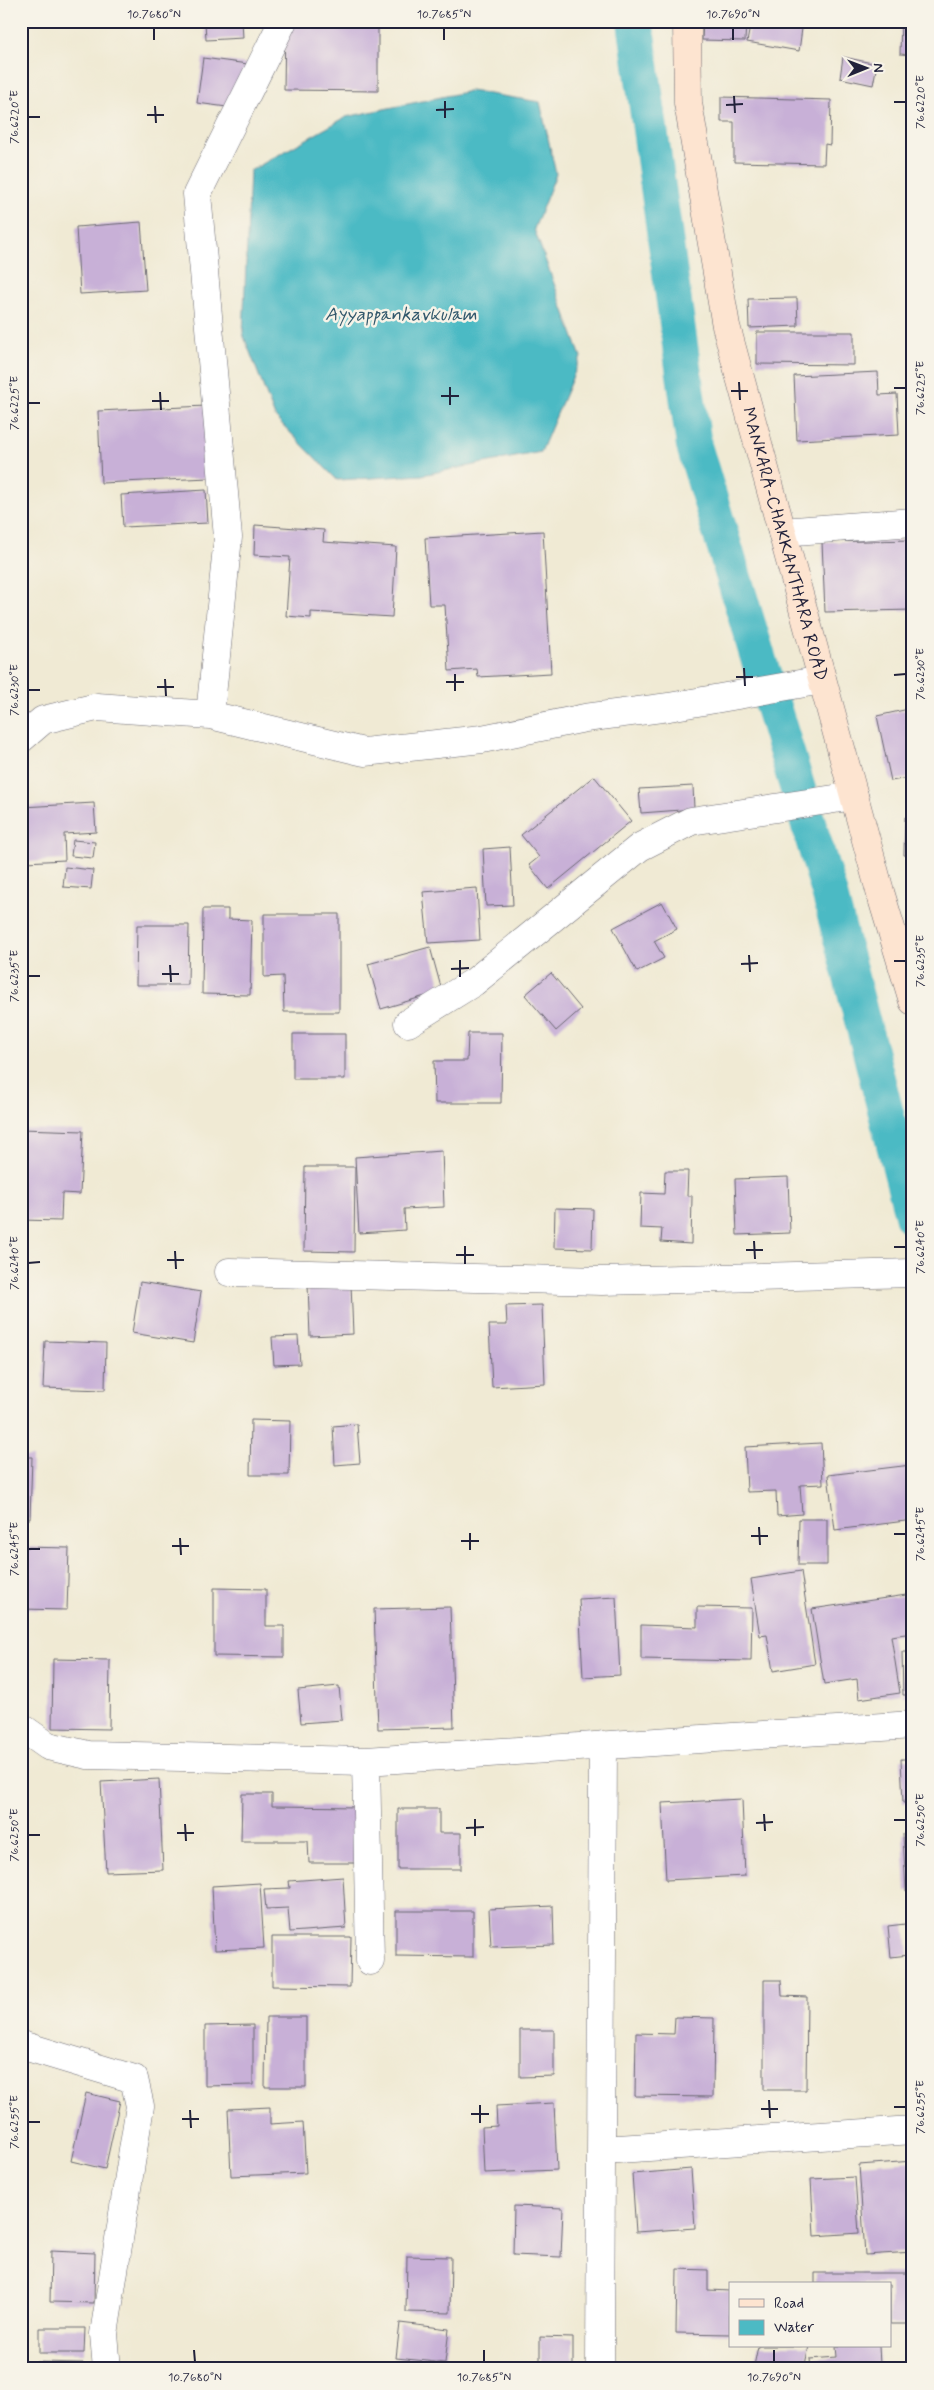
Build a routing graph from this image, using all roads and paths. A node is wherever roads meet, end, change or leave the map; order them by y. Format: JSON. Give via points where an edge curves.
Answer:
{"nodes":[{"id":1,"x":283,"y":21,"type":"edge"},
{"id":2,"x":687,"y":21,"type":"edge"},
{"id":3,"x":913,"y":522,"type":"edge"},
{"id":4,"x":782,"y":532,"type":"junction"},
{"id":5,"x":814,"y":681,"type":"junction"},
{"id":6,"x":32,"y":715,"type":"edge"},
{"id":7,"x":210,"y":715,"type":"junction"},
{"id":8,"x":21,"y":739,"type":"edge"},
{"id":9,"x":854,"y":796,"type":"junction"},
{"id":10,"x":913,"y":1001,"type":"edge"},
{"id":11,"x":408,"y":1023,"type":"dead end"},
{"id":12,"x":229,"y":1272,"type":"dead end"},
{"id":13,"x":913,"y":1273,"type":"edge"},
{"id":14,"x":913,"y":1725,"type":"edge"},
{"id":15,"x":21,"y":1727,"type":"edge"},
{"id":16,"x":603,"y":1745,"type":"junction"},
{"id":17,"x":366,"y":1761,"type":"junction"},
{"id":18,"x":370,"y":1961,"type":"dead end"},
{"id":19,"x":21,"y":2045,"type":"edge"},
{"id":20,"x":913,"y":2130,"type":"edge"},
{"id":21,"x":602,"y":2150,"type":"junction"},
{"id":22,"x":107,"y":2369,"type":"edge"},
{"id":23,"x":600,"y":2369,"type":"edge"}],
"edges":[{"from":1,"to":7,"type":"street","via":[[197,194],[228,537]]},
{"from":2,"to":4,"type":"main road","name":"MANKARA-CHAKKANTHARA ROAD","via":[[688,103],[726,326]]},
{"from":3,"to":4,"type":"street"},
{"from":4,"to":5,"type":"main road","name":"MANKARA-CHAKKANTHARA ROAD"},
{"from":5,"to":7,"type":"street","via":[[482,738],[364,752]]},
{"from":5,"to":9,"type":"main road","name":"MANKARA-CHAKKANTHARA ROAD"},
{"from":6,"to":7,"type":"street","via":[[97,707]]},
{"from":6,"to":8,"type":"street"},
{"from":9,"to":10,"type":"main road","name":"MANKARA-CHAKKANTHARA ROAD"},
{"from":9,"to":11,"type":"street","via":[[691,821],[640,847],[474,982]]},
{"from":12,"to":13,"type":"street","via":[[602,1281]]},
{"from":14,"to":16,"type":"street"},
{"from":15,"to":17,"type":"street","via":[[48,1746],[88,1755]]},
{"from":16,"to":17,"type":"street"},
{"from":16,"to":21,"type":"street"},
{"from":17,"to":18,"type":"street"},
{"from":19,"to":22,"type":"street","via":[[134,2079],[140,2106],[104,2334]]},
{"from":20,"to":21,"type":"street"},
{"from":21,"to":23,"type":"street"}]}
